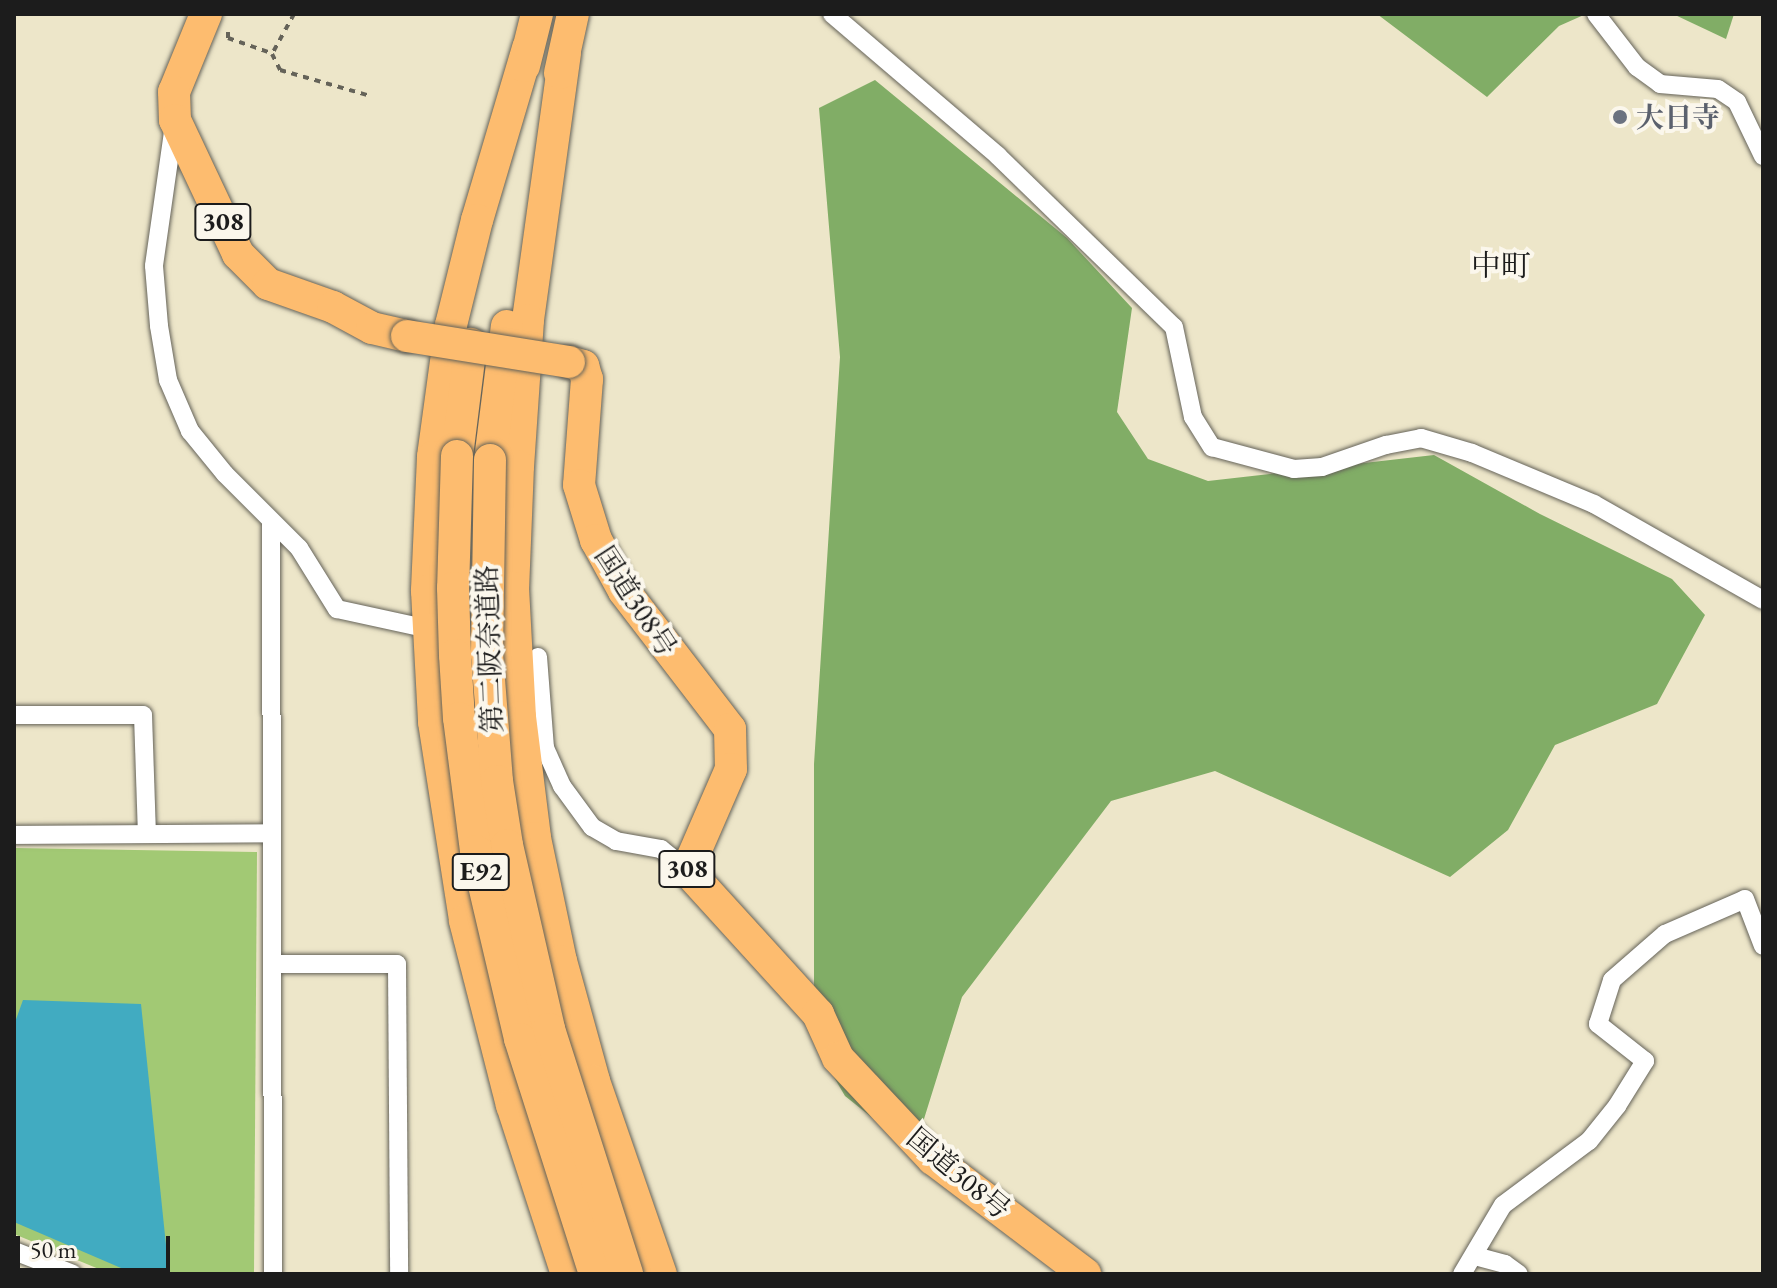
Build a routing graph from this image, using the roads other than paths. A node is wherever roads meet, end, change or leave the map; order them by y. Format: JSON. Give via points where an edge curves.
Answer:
{"nodes":[{"id":1,"x":537,"y":14,"type":"edge"},
{"id":2,"x":573,"y":14,"type":"edge"},
{"id":3,"x":832,"y":14,"type":"edge"},
{"id":4,"x":1596,"y":14,"type":"edge"},
{"id":5,"x":217,"y":20,"type":"edge"},
{"id":6,"x":528,"y":48,"type":"junction"},
{"id":7,"x":565,"y":53,"type":"junction"},
{"id":8,"x":175,"y":120,"type":"junction"},
{"id":9,"x":1763,"y":156,"type":"edge"},
{"id":10,"x":271,"y":521,"type":"junction"},
{"id":11,"x":1763,"y":600,"type":"edge"},
{"id":12,"x":415,"y":626,"type":"dead end"},
{"id":13,"x":538,"y":657,"type":"dead end"},
{"id":14,"x":14,"y":715,"type":"edge"},
{"id":15,"x":147,"y":833,"type":"junction"},
{"id":16,"x":272,"y":833,"type":"junction"},
{"id":17,"x":14,"y":835,"type":"edge"},
{"id":18,"x":687,"y":870,"type":"junction"},
{"id":19,"x":1763,"y":946,"type":"edge"},
{"id":20,"x":272,"y":964,"type":"junction"},
{"id":21,"x":19,"y":1253,"type":"edge"},
{"id":22,"x":1475,"y":1256,"type":"junction"},
{"id":23,"x":24,"y":1274,"type":"edge"},
{"id":24,"x":73,"y":1274,"type":"edge"},
{"id":25,"x":273,"y":1274,"type":"edge"},
{"id":26,"x":399,"y":1274,"type":"edge"},
{"id":27,"x":567,"y":1274,"type":"edge"},
{"id":28,"x":595,"y":1274,"type":"edge"},
{"id":29,"x":627,"y":1274,"type":"edge"},
{"id":30,"x":661,"y":1274,"type":"edge"},
{"id":31,"x":1085,"y":1274,"type":"edge"},
{"id":32,"x":1462,"y":1274,"type":"edge"},
{"id":33,"x":1519,"y":1274,"type":"edge"}],
"edges":[{"from":1,"to":6,"type":"highway","name":"第二阪奈道路","number":"E92"},
{"from":2,"to":7,"type":"highway","name":"第二阪奈道路","number":"E92"},
{"from":3,"to":11,"type":"street","via":[[998,156],[1174,327],[1193,417],[1212,447],[1294,469],[1421,438],[1472,453],[1594,504]]},
{"from":4,"to":9,"type":"street","via":[[1637,67],[1660,84],[1718,89],[1737,102]]},
{"from":5,"to":8,"type":"highway","via":[[174,92]]},
{"from":6,"to":27,"type":"highway","via":[[451,325],[433,457],[428,604],[436,736],[465,921],[512,1105]]},
{"from":6,"to":28,"type":"highway","name":"第二阪奈道路","number":"E92","bridge":true,"via":[[472,328],[457,456],[455,655],[476,851],[520,1039]]},
{"from":7,"to":29,"type":"highway","name":"第二阪奈道路","number":"E92","bridge":true,"via":[[508,318],[490,460],[487,654],[507,845],[553,1044]]},
{"from":7,"to":30,"type":"highway","via":[[528,320],[518,466],[513,588],[520,717],[535,838],[561,961],[594,1081]]},
{"from":8,"to":10,"type":"street","via":[[154,266],[168,380],[190,431]]},
{"from":8,"to":18,"type":"highway","name":"国道308号","number":"308","bridge":true,"via":[[238,254],[268,284],[333,307],[372,328],[583,366],[587,379],[579,485],[596,540],[624,591],[730,729],[731,769]]},
{"from":10,"to":12,"type":"street","via":[[299,548],[337,609]]},
{"from":10,"to":16,"type":"street"},
{"from":13,"to":18,"type":"street","via":[[545,748],[562,786],[592,827],[616,841],[661,849]]},
{"from":14,"to":15,"type":"street","via":[[143,715]]},
{"from":15,"to":16,"type":"street"},
{"from":15,"to":17,"type":"street"},
{"from":16,"to":20,"type":"street"},
{"from":18,"to":31,"type":"highway","name":"国道308号","number":"308","via":[[818,1014],[838,1058],[933,1159]]},
{"from":19,"to":22,"type":"street","via":[[1745,899],[1665,934],[1612,980],[1598,1024],[1645,1061],[1589,1141],[1503,1205]]},
{"from":20,"to":25,"type":"street"},
{"from":20,"to":26,"type":"street","via":[[397,964]]},
{"from":21,"to":23,"type":"street"},
{"from":21,"to":24,"type":"street"},
{"from":22,"to":32,"type":"street"},
{"from":22,"to":33,"type":"street"}]}
